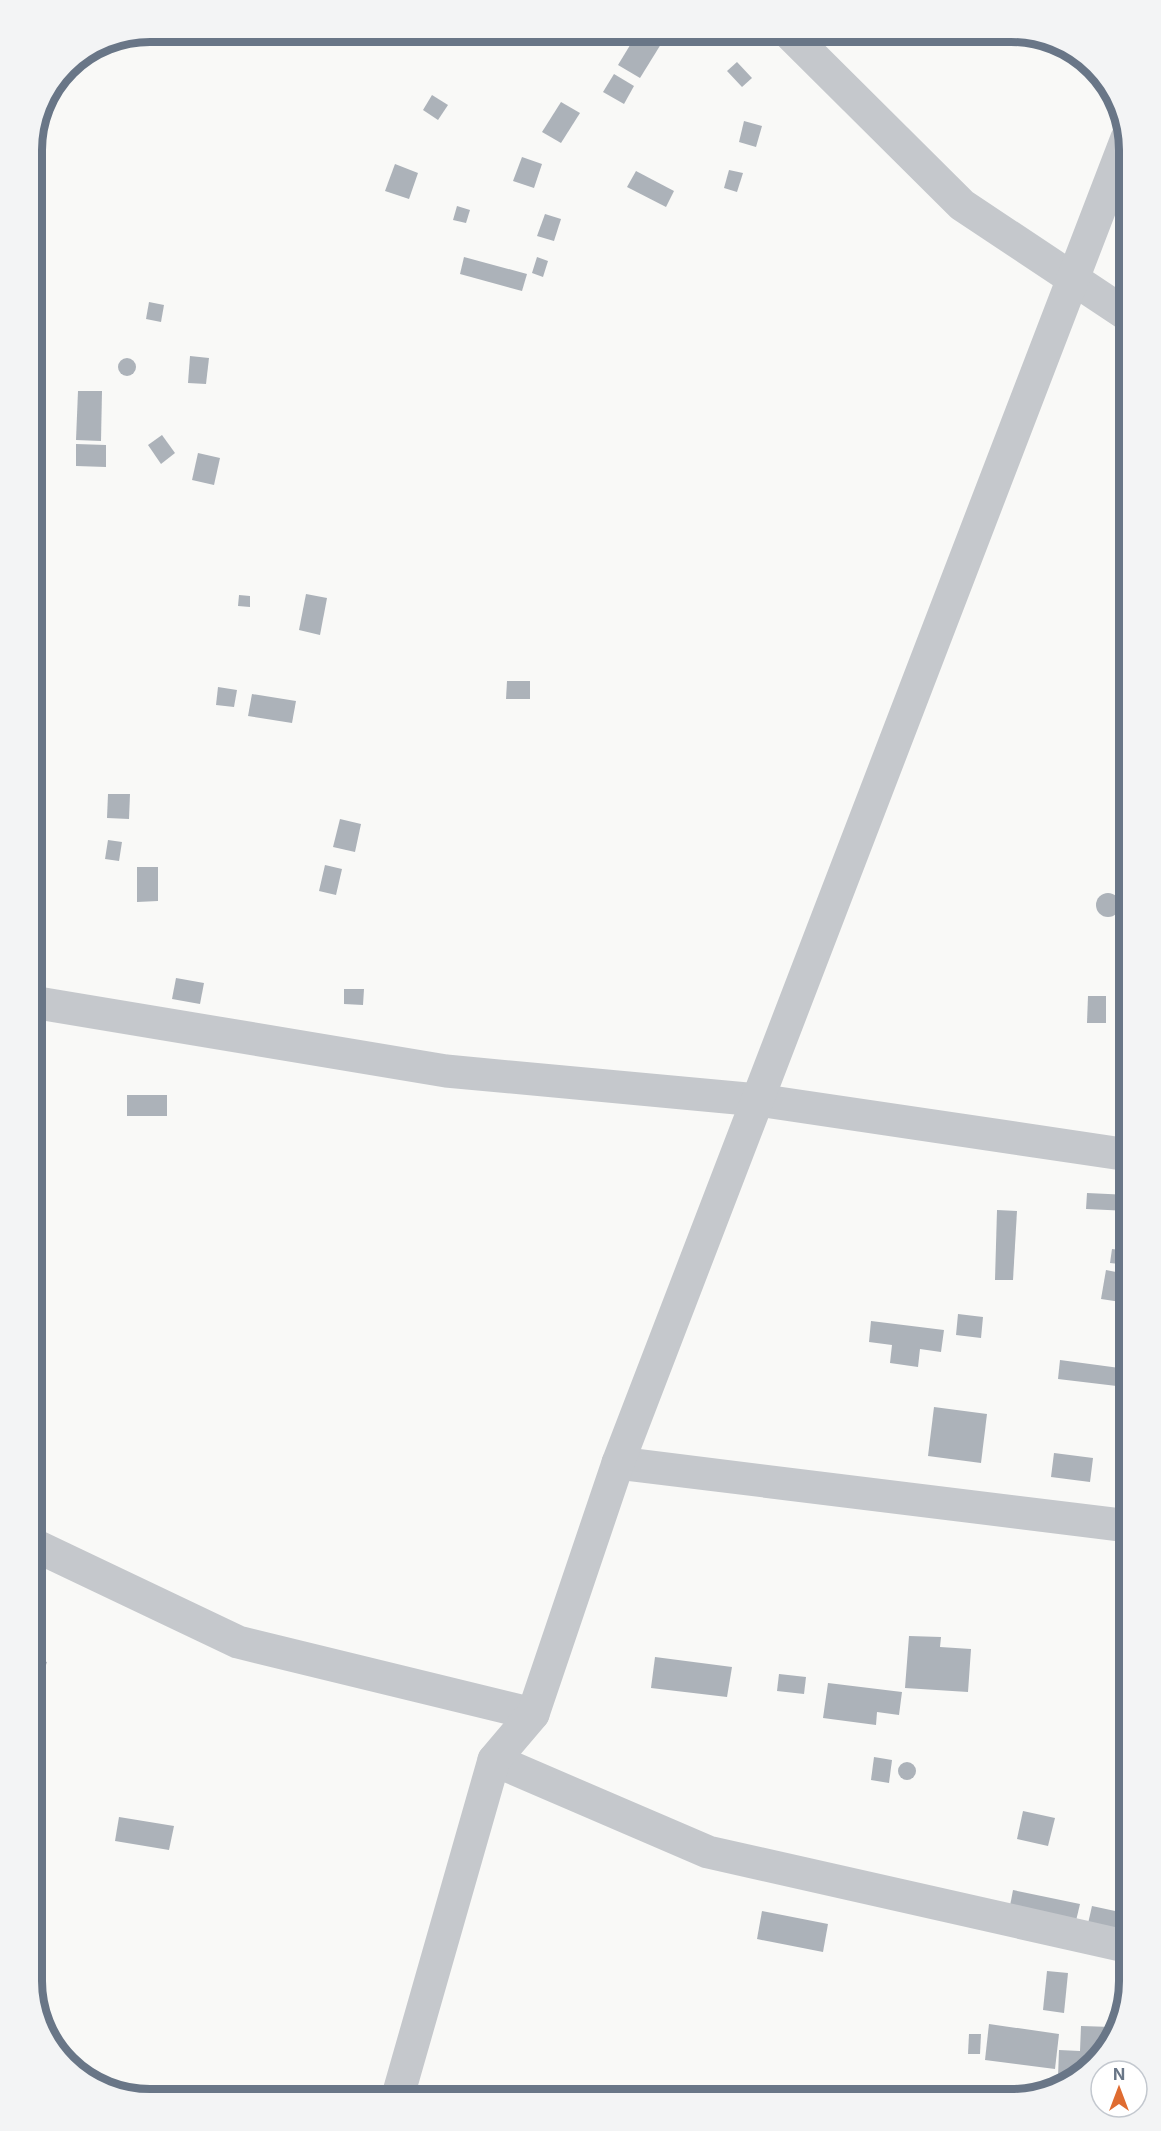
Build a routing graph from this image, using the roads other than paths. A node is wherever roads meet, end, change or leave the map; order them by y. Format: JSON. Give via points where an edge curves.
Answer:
{"nodes":[{"id":1,"x":798,"y":42,"type":"edge"},
{"id":2,"x":1119,"y":159,"type":"edge"},
{"id":3,"x":1073,"y":278,"type":"junction"},
{"id":4,"x":1119,"y":309,"type":"edge"},
{"id":5,"x":42,"y":1004,"type":"edge"},
{"id":6,"x":758,"y":1100,"type":"junction"},
{"id":7,"x":1119,"y":1153,"type":"edge"},
{"id":8,"x":618,"y":1464,"type":"junction"},
{"id":9,"x":1119,"y":1525,"type":"edge"},
{"id":10,"x":42,"y":1549,"type":"edge"},
{"id":11,"x":533,"y":1714,"type":"junction"},
{"id":12,"x":494,"y":1760,"type":"junction"},
{"id":13,"x":1119,"y":1945,"type":"edge"},
{"id":14,"x":400,"y":2089,"type":"edge"}],
"edges":[{"from":1,"to":3,"type":"street","via":[[962,205]]},
{"from":2,"to":3,"type":"street"},
{"from":3,"to":4,"type":"street"},
{"from":3,"to":6,"type":"street"},
{"from":5,"to":6,"type":"street","via":[[446,1071]]},
{"from":6,"to":7,"type":"street"},
{"from":6,"to":8,"type":"street"},
{"from":8,"to":9,"type":"street"},
{"from":8,"to":11,"type":"street"},
{"from":10,"to":11,"type":"street","via":[[238,1642]]},
{"from":11,"to":12,"type":"street"},
{"from":12,"to":13,"type":"street","via":[[708,1852]]},
{"from":12,"to":14,"type":"street"}]}
